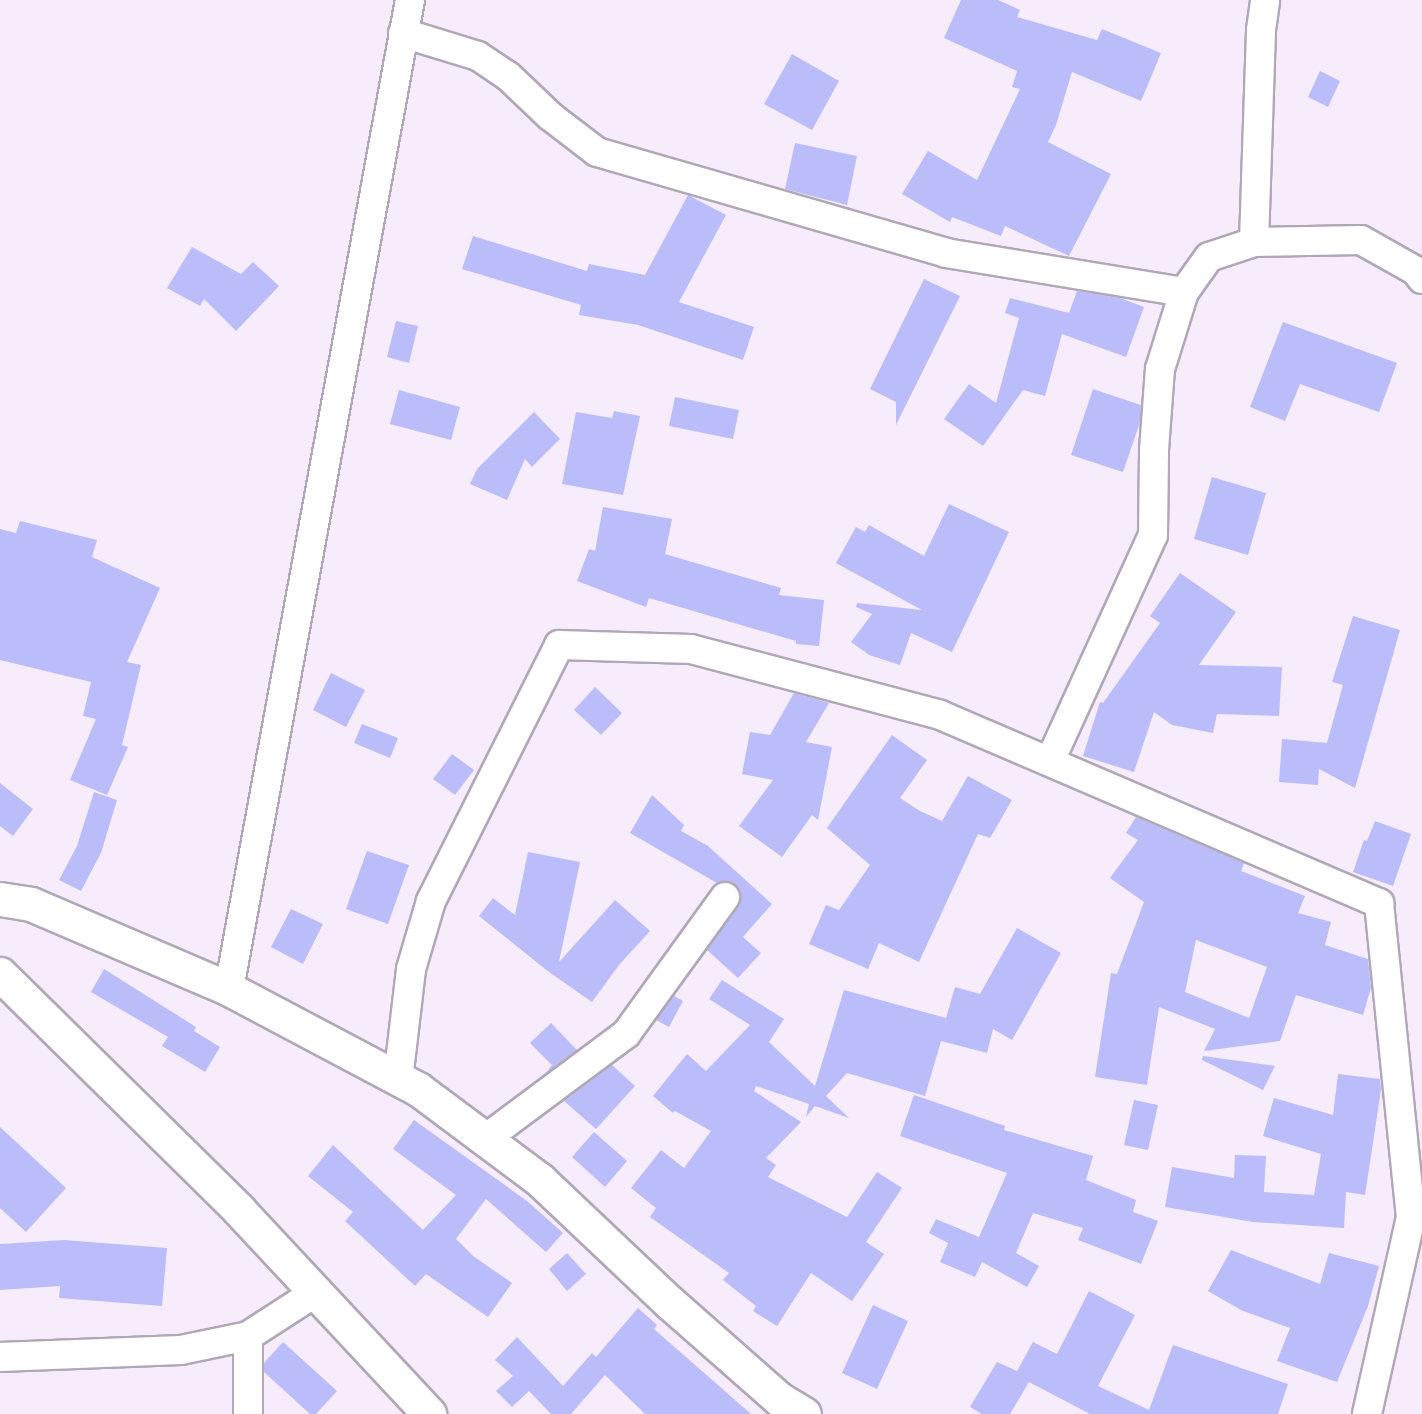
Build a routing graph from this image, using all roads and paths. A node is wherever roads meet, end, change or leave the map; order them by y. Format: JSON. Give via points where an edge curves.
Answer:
{"nodes":[{"id":1,"x":410,"y":0,"type":"edge"},
{"id":2,"x":1265,"y":0,"type":"edge"},
{"id":3,"x":403,"y":33,"type":"junction"},
{"id":4,"x":1254,"y":242,"type":"junction"},
{"id":5,"x":1422,"y":279,"type":"edge"},
{"id":6,"x":1184,"y":292,"type":"junction"},
{"id":7,"x":1050,"y":761,"type":"junction"},
{"id":8,"x":725,"y":897,"type":"dead end"},
{"id":9,"x":0,"y":899,"type":"edge"},
{"id":10,"x":0,"y":974,"type":"edge"},
{"id":11,"x":229,"y":989,"type":"junction"},
{"id":12,"x":399,"y":1080,"type":"junction"},
{"id":13,"x":485,"y":1139,"type":"junction"},
{"id":14,"x":316,"y":1292,"type":"junction"},
{"id":15,"x":248,"y":1336,"type":"junction"},
{"id":16,"x":0,"y":1357,"type":"edge"},
{"id":17,"x":248,"y":1414,"type":"edge"},
{"id":18,"x":429,"y":1414,"type":"edge"},
{"id":19,"x":804,"y":1414,"type":"edge"},
{"id":20,"x":1367,"y":1414,"type":"edge"}],
"edges":[{"from":1,"to":3,"type":"street"},
{"from":2,"to":4,"type":"street"},
{"from":3,"to":6,"type":"street","via":[[478,56],[508,76],[550,116],[597,152],[946,253]]},
{"from":3,"to":11,"type":"street"},
{"from":4,"to":5,"type":"street","via":[[1361,240],[1416,271]]},
{"from":4,"to":6,"type":"street","via":[[1209,257]]},
{"from":6,"to":7,"type":"street","via":[[1160,369],[1153,535]]},
{"from":7,"to":12,"type":"street","via":[[940,715],[691,649],[559,645],[431,901],[411,969]]},
{"from":7,"to":20,"type":"street","via":[[1379,903],[1411,1217]]},
{"from":8,"to":13,"type":"street","via":[[626,1034]]},
{"from":9,"to":11,"type":"street","via":[[31,904]]},
{"from":10,"to":14,"type":"street","via":[[239,1210]]},
{"from":11,"to":12,"type":"street"},
{"from":12,"to":13,"type":"street","via":[[418,1089]]},
{"from":13,"to":19,"type":"street","via":[[540,1180],[779,1399]]},
{"from":14,"to":15,"type":"street"},
{"from":14,"to":18,"type":"street"},
{"from":15,"to":16,"type":"street","via":[[181,1350]]},
{"from":15,"to":17,"type":"street"}]}
